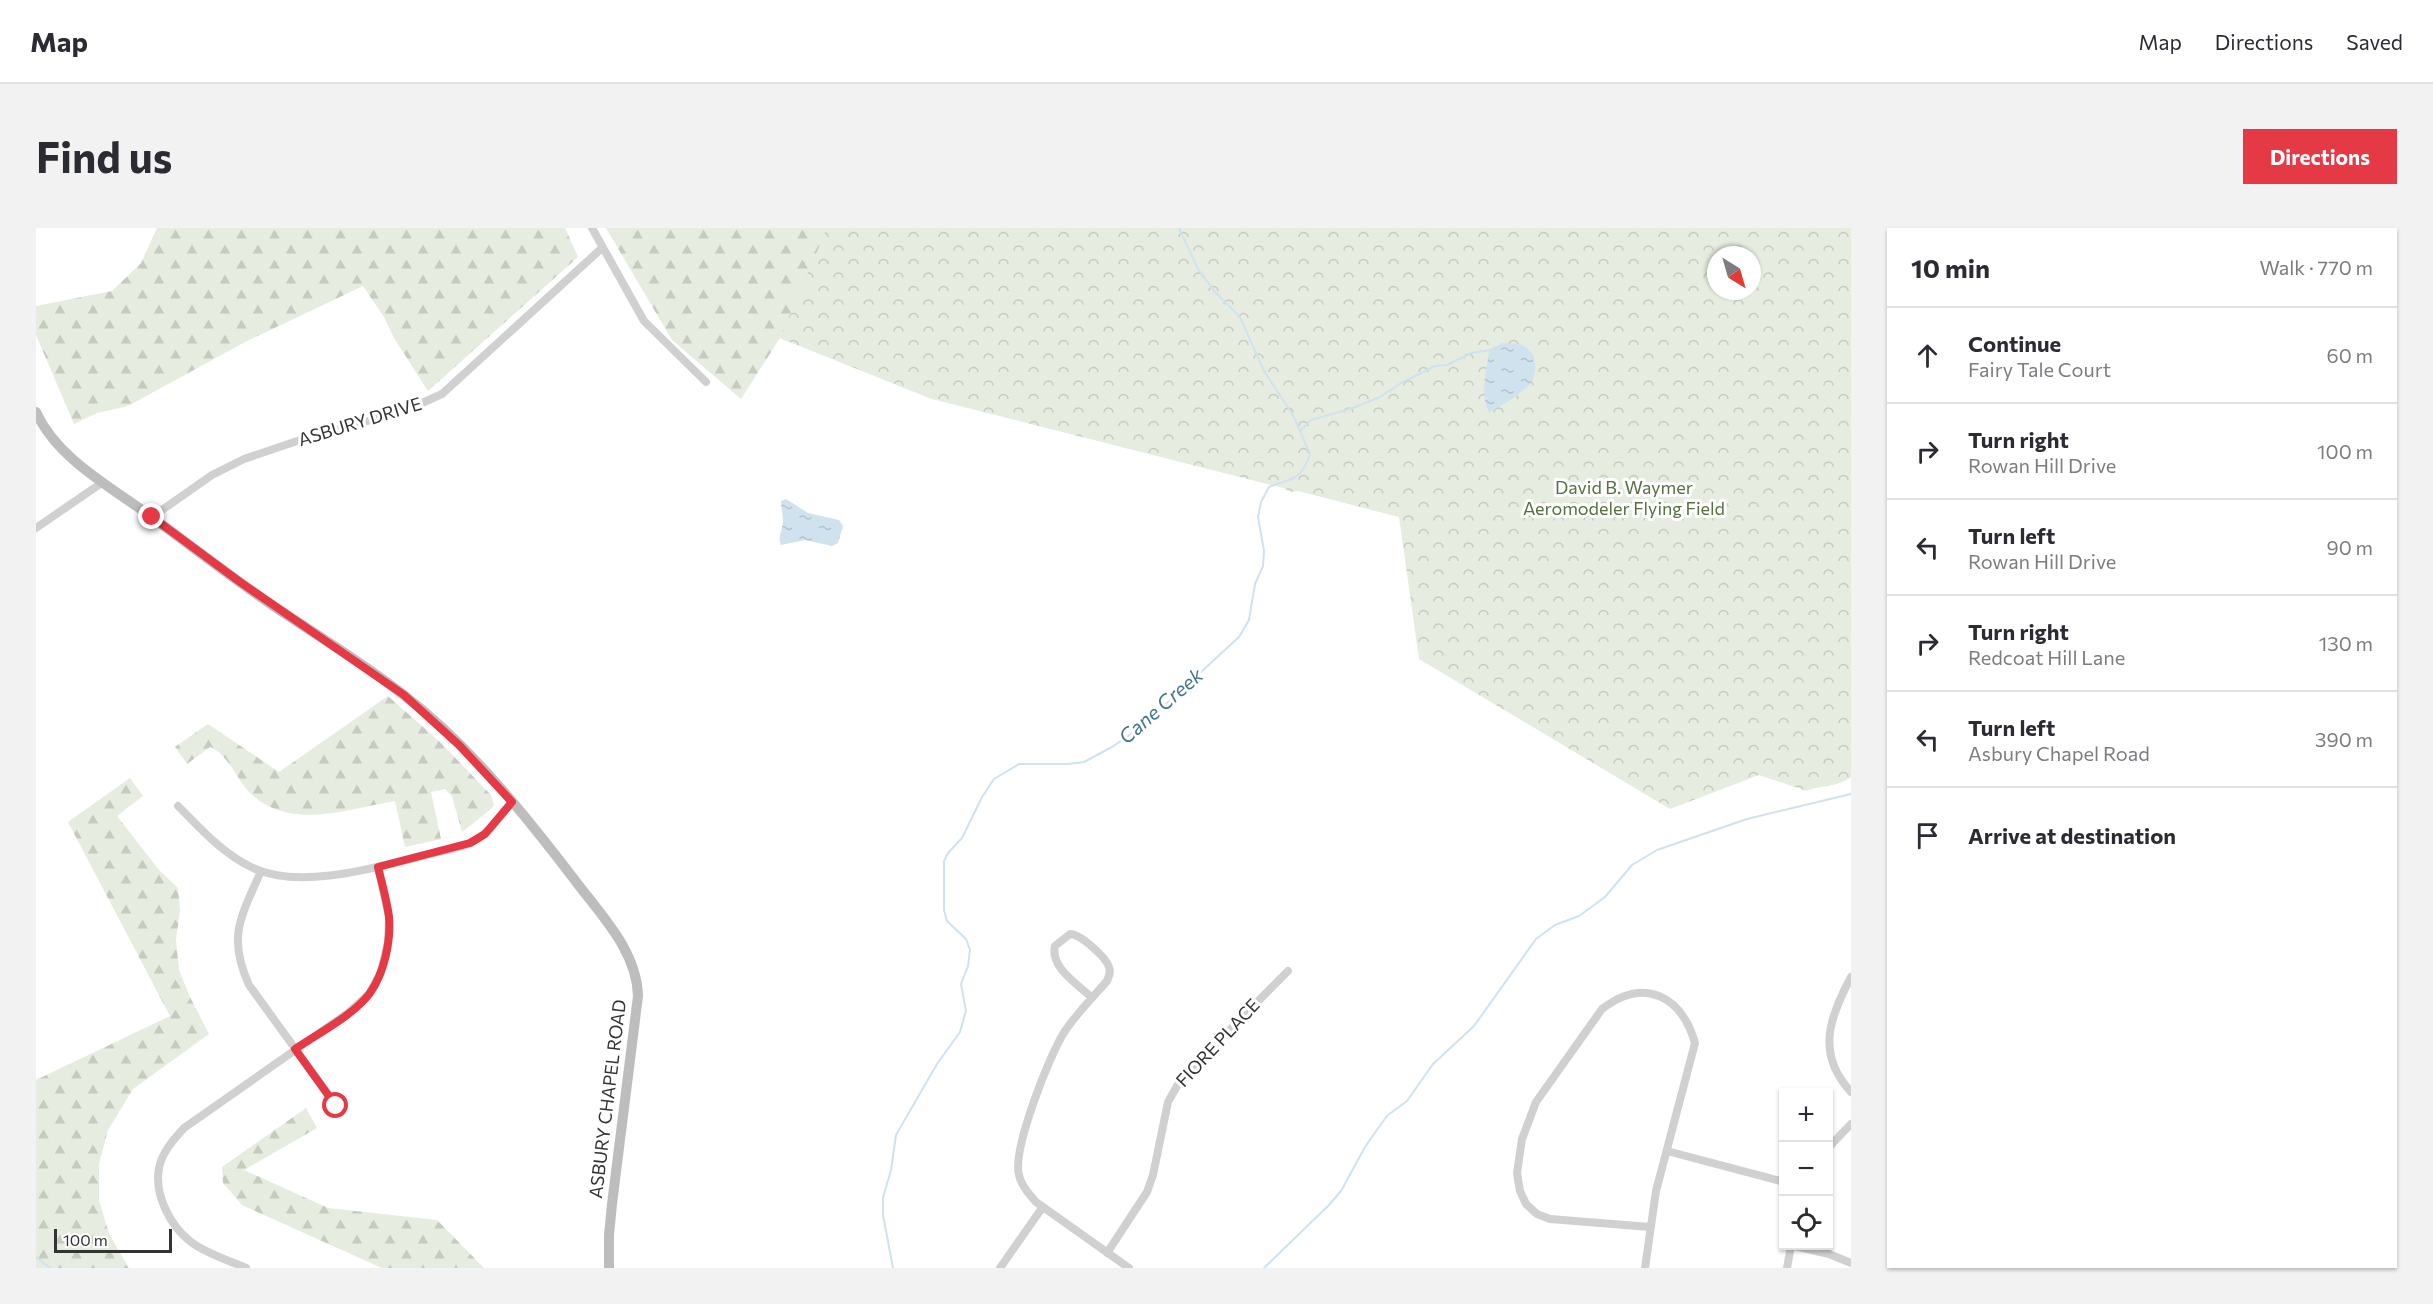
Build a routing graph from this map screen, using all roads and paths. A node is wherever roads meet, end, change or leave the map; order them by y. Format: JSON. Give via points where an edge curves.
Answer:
{"nodes":[{"id":1,"x":592,"y":228,"type":"edge"},
{"id":2,"x":602,"y":248,"type":"junction"},
{"id":3,"x":706,"y":382,"type":"dead end"},
{"id":4,"x":36,"y":412,"type":"edge"},
{"id":5,"x":103,"y":482,"type":"junction"},
{"id":6,"x":152,"y":517,"type":"junction"},
{"id":7,"x":36,"y":528,"type":"edge"},
{"id":8,"x":512,"y":802,"type":"junction"},
{"id":9,"x":177,"y":806,"type":"dead end"},
{"id":10,"x":378,"y":867,"type":"junction"},
{"id":11,"x":261,"y":871,"type":"junction"},
{"id":12,"x":1288,"y":971,"type":"dead end"},
{"id":13,"x":1851,"y":977,"type":"edge"},
{"id":14,"x":1092,"y":998,"type":"junction"},
{"id":15,"x":295,"y":1049,"type":"junction"},
{"id":16,"x":1851,"y":1092,"type":"edge"},
{"id":17,"x":336,"y":1106,"type":"dead end"},
{"id":18,"x":1851,"y":1124,"type":"edge"},
{"id":19,"x":1833,"y":1143,"type":"edge"},
{"id":20,"x":1667,"y":1151,"type":"junction"},
{"id":21,"x":1779,"y":1181,"type":"edge"},
{"id":22,"x":1042,"y":1208,"type":"junction"},
{"id":23,"x":1650,"y":1227,"type":"junction"},
{"id":24,"x":1792,"y":1250,"type":"edge"},
{"id":25,"x":1813,"y":1250,"type":"edge"},
{"id":26,"x":1107,"y":1253,"type":"junction"},
{"id":27,"x":1851,"y":1263,"type":"edge"},
{"id":28,"x":246,"y":1268,"type":"edge"},
{"id":29,"x":609,"y":1268,"type":"edge"},
{"id":30,"x":1000,"y":1268,"type":"edge"},
{"id":31,"x":1129,"y":1268,"type":"edge"},
{"id":32,"x":1645,"y":1268,"type":"edge"},
{"id":33,"x":1787,"y":1268,"type":"edge"}],
"edges":[{"from":1,"to":2,"type":"street"},
{"from":2,"to":3,"type":"street","via":[[644,321]]},
{"from":2,"to":6,"type":"street","name":"ASBURY DRIVE","via":[[441,394],[404,411],[244,459],[212,475]]},
{"from":4,"to":5,"type":"main road","name":"ASBURY CHAPEL ROAD","via":[[59,446]]},
{"from":5,"to":6,"type":"main road","name":"ASBURY CHAPEL ROAD"},
{"from":5,"to":7,"type":"street"},
{"from":6,"to":8,"type":"main road","name":"ASBURY CHAPEL ROAD","via":[[404,695],[452,738]]},
{"from":8,"to":10,"type":"street","via":[[485,834],[470,843]]},
{"from":8,"to":29,"type":"main road","name":"ASBURY CHAPEL ROAD","via":[[593,905],[637,975],[638,996],[609,1235]]},
{"from":9,"to":11,"type":"street","via":[[218,845]]},
{"from":10,"to":11,"type":"street","via":[[321,877]]},
{"from":10,"to":15,"type":"street","via":[[389,917],[381,972],[369,994],[348,1013]]},
{"from":11,"to":15,"type":"street","via":[[241,918],[236,942],[239,964],[249,985]]},
{"from":12,"to":26,"type":"street","name":"FIORE PLACE","via":[[1195,1063],[1172,1094],[1147,1192]]},
{"from":13,"to":16,"type":"street","via":[[1836,1007],[1828,1045],[1831,1062]]},
{"from":14,"to":14,"type":"street","via":[[1107,981],[1109,965],[1081,937],[1070,934],[1056,946],[1055,958]]},
{"from":14,"to":22,"type":"street","via":[[1058,1043],[1031,1110],[1017,1160],[1021,1181]]},
{"from":15,"to":17,"type":"street"},
{"from":15,"to":28,"type":"street","via":[[184,1128],[171,1143],[159,1168],[162,1201],[183,1235],[204,1250]]},
{"from":18,"to":19,"type":"street"},
{"from":20,"to":21,"type":"street"},
{"from":20,"to":23,"type":"street"},
{"from":20,"to":23,"type":"street","via":[[1695,1043],[1678,1008],[1663,997],[1627,994],[1602,1009],[1536,1102],[1522,1139],[1517,1173],[1526,1204],[1537,1214],[1550,1219]]},
{"from":22,"to":26,"type":"street"},
{"from":22,"to":30,"type":"street"},
{"from":23,"to":32,"type":"street"},
{"from":24,"to":33,"type":"street"},
{"from":25,"to":27,"type":"street"},
{"from":26,"to":31,"type":"street"}]}
